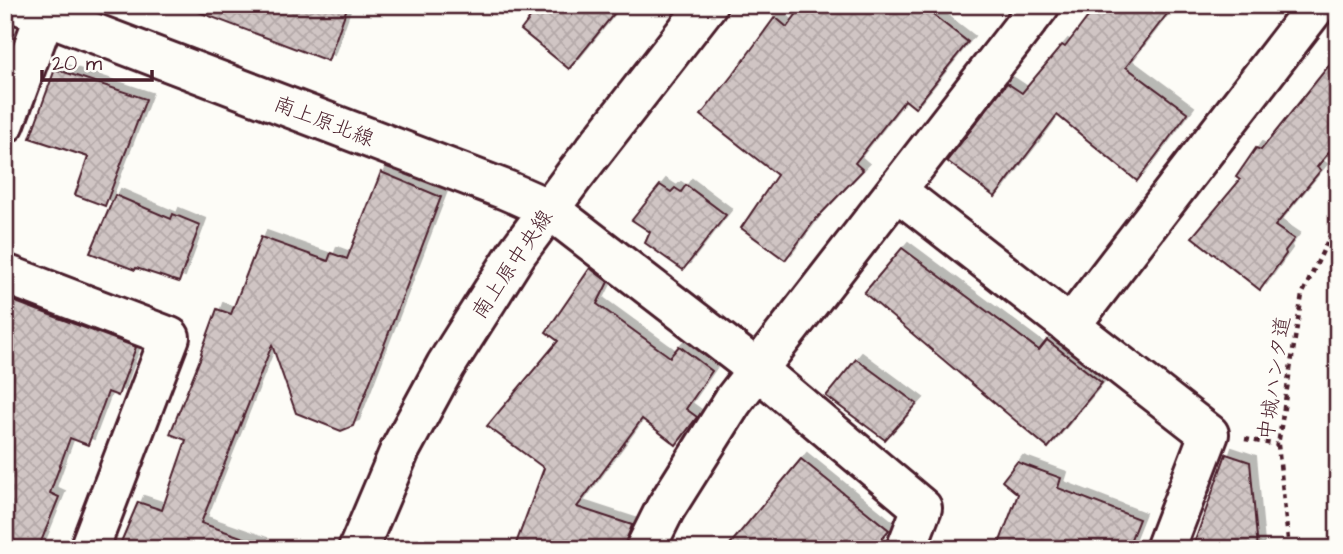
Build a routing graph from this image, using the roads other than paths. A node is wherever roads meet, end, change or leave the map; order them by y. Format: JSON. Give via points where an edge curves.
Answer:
{"nodes":[{"id":1,"x":707,"y":5,"type":"edge"},
{"id":2,"x":1040,"y":5,"type":"edge"},
{"id":3,"x":1317,"y":5,"type":"edge"},
{"id":4,"x":39,"y":8,"type":"edge"},
{"id":5,"x":5,"y":122,"type":"edge"},
{"id":6,"x":897,"y":191,"type":"junction"},
{"id":7,"x":549,"y":209,"type":"junction"},
{"id":8,"x":5,"y":274,"type":"edge"},
{"id":9,"x":1070,"y":326,"type":"junction"},
{"id":10,"x":758,"y":370,"type":"junction"},
{"id":11,"x":89,"y":549,"type":"edge"},
{"id":12,"x":358,"y":549,"type":"edge"},
{"id":13,"x":645,"y":549,"type":"edge"},
{"id":14,"x":906,"y":549,"type":"edge"},
{"id":15,"x":1165,"y":549,"type":"edge"}],
"edges":[{"from":1,"to":7,"type":"street","name":"南上原中央線"},
{"from":2,"to":6,"type":"street"},
{"from":3,"to":9,"type":"street"},
{"from":4,"to":5,"type":"street"},
{"from":4,"to":7,"type":"street","name":"南上原北線"},
{"from":6,"to":9,"type":"street"},
{"from":6,"to":10,"type":"street"},
{"from":7,"to":10,"type":"street","name":"南上原北線"},
{"from":7,"to":12,"type":"street","name":"南上原中央線","via":[[446,365],[400,450]]},
{"from":8,"to":11,"type":"street","via":[[170,337]]},
{"from":9,"to":15,"type":"street","via":[[1209,434]]},
{"from":10,"to":13,"type":"street","via":[[733,401]]},
{"from":10,"to":14,"type":"street","name":"南上原北線","via":[[922,508]]}]}
